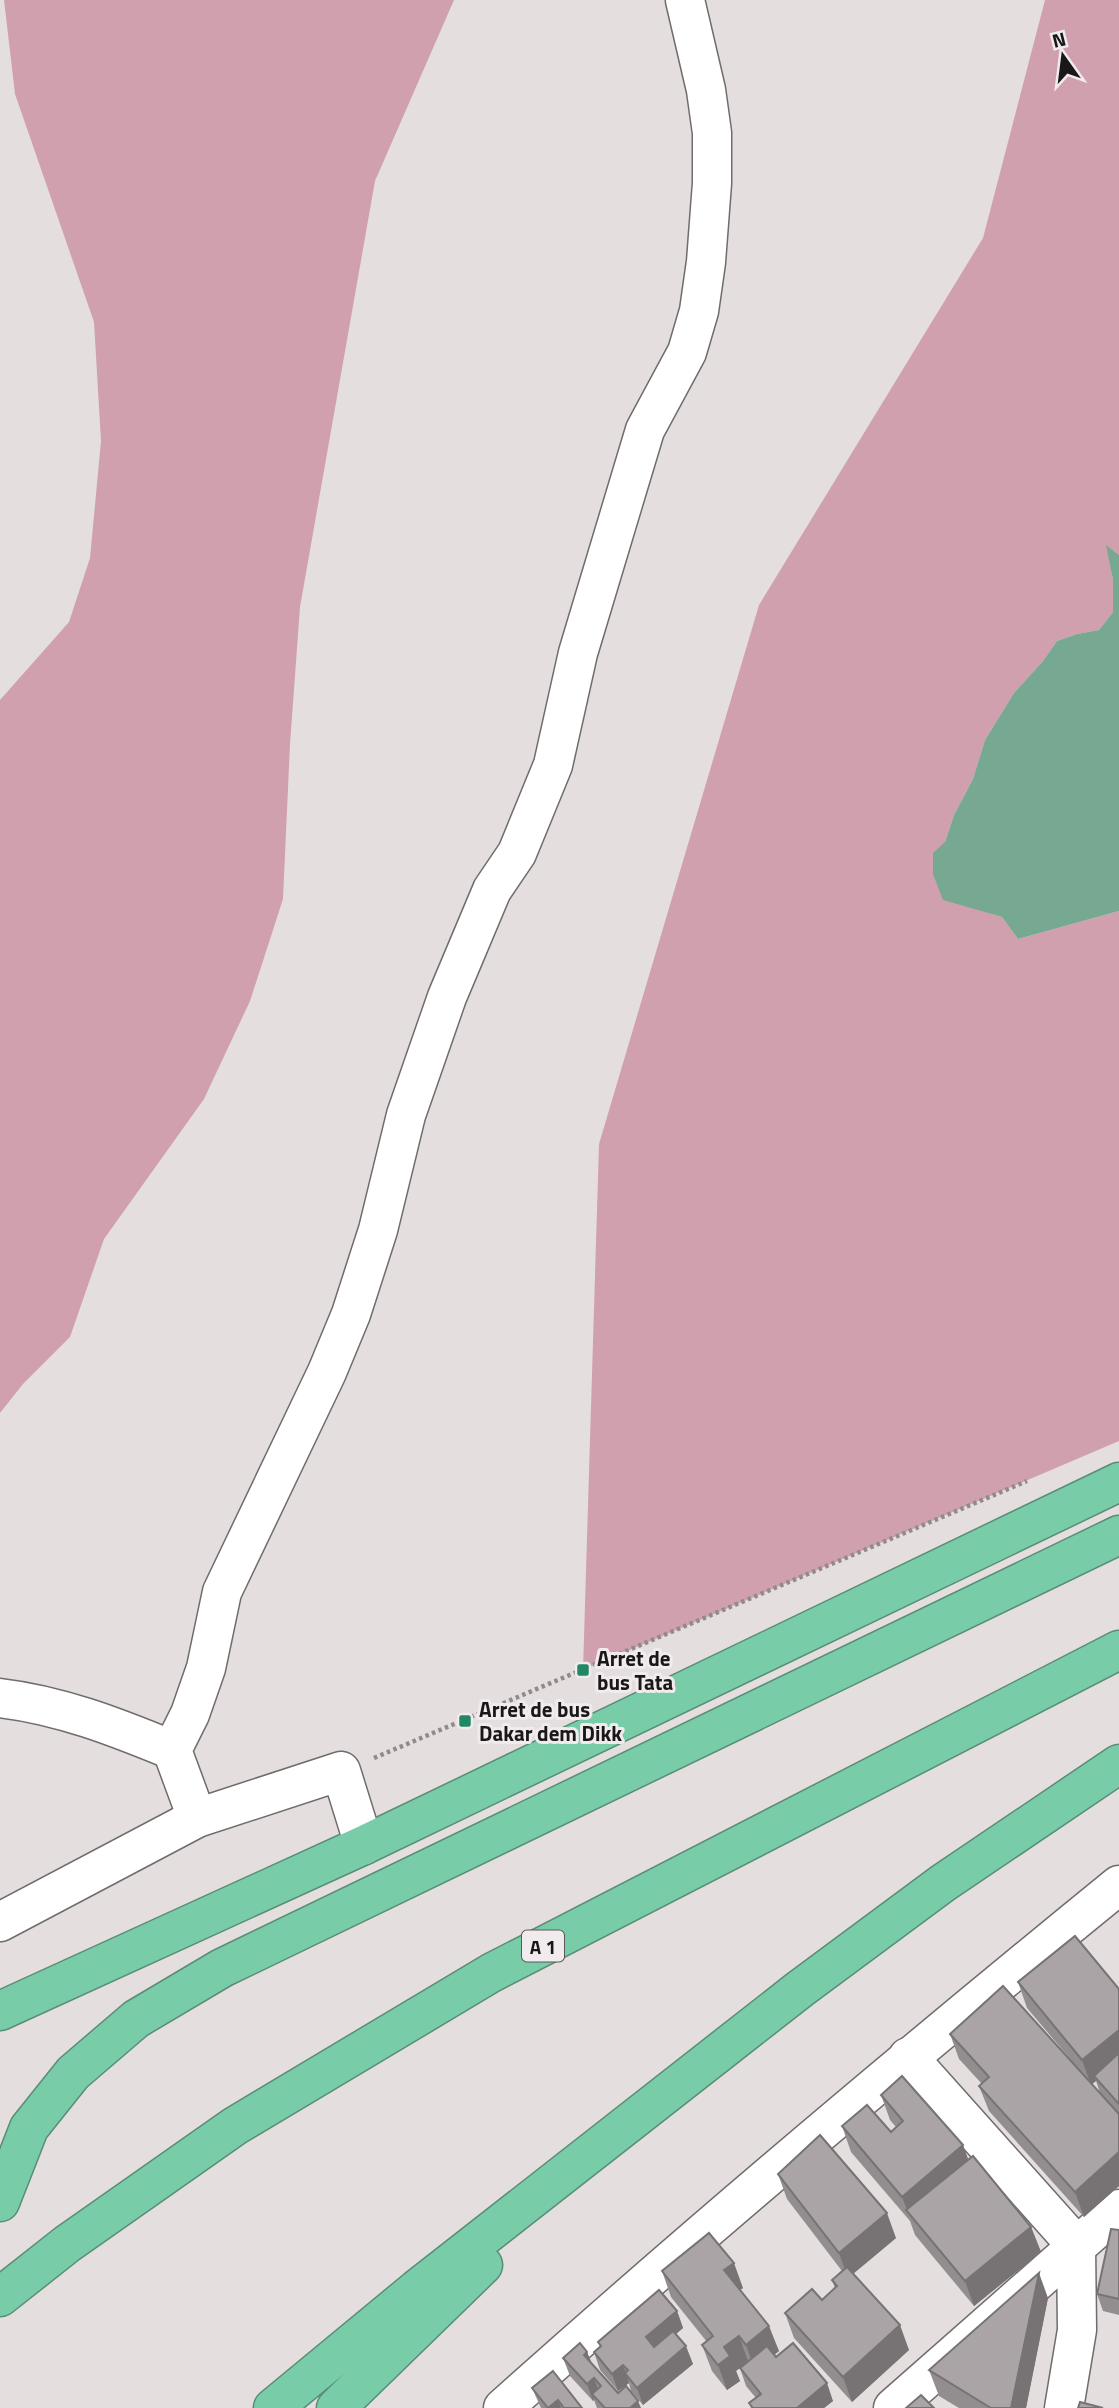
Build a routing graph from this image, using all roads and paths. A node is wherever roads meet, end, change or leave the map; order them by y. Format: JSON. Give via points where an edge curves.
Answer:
{"nodes":[{"id":1,"x":685,"y":0,"type":"edge"},
{"id":2,"x":1038,"y":1476,"type":"dead end"},
{"id":3,"x":1119,"y":1482,"type":"edge"},
{"id":4,"x":1119,"y":1535,"type":"edge"},
{"id":5,"x":1119,"y":1650,"type":"edge"},
{"id":6,"x":0,"y":1698,"type":"edge"},
{"id":7,"x":172,"y":1750,"type":"junction"},
{"id":8,"x":1119,"y":1763,"type":"edge"},
{"id":9,"x":341,"y":1771,"type":"junction"},
{"id":10,"x":197,"y":1818,"type":"junction"},
{"id":11,"x":364,"y":1845,"type":"junction"},
{"id":12,"x":1119,"y":1885,"type":"edge"},
{"id":13,"x":0,"y":1922,"type":"edge"},
{"id":14,"x":61,"y":1982,"type":"junction"},
{"id":15,"x":0,"y":2011,"type":"edge"},
{"id":16,"x":0,"y":2035,"type":"edge"},
{"id":17,"x":908,"y":2057,"type":"junction"},
{"id":18,"x":661,"y":2099,"type":"junction"},
{"id":19,"x":0,"y":2202,"type":"edge"},
{"id":20,"x":1119,"y":2209,"type":"edge"},
{"id":21,"x":1076,"y":2245,"type":"junction"},
{"id":22,"x":0,"y":2297,"type":"edge"},
{"id":23,"x":273,"y":2408,"type":"edge"},
{"id":24,"x":336,"y":2408,"type":"edge"},
{"id":25,"x":503,"y":2408,"type":"edge"},
{"id":26,"x":893,"y":2408,"type":"edge"},
{"id":27,"x":1064,"y":2408,"type":"edge"}],
"edges":[{"from":1,"to":7,"type":"street","via":[[712,133],[706,262],[687,352],[645,430],[578,653],[553,765],[517,853],[492,890],[447,997],[407,1115],[351,1314],[222,1592],[206,1668]]},
{"from":2,"to":9,"type":"path"},
{"from":3,"to":11,"type":"highway"},
{"from":4,"to":19,"type":"highway","via":[[222,1968],[136,2019],[73,2073],[29,2128]]},
{"from":5,"to":22,"type":"highway","number":"A 1","via":[[491,1973],[235,2126]]},
{"from":6,"to":7,"type":"street","via":[[101,1721]]},
{"from":7,"to":10,"type":"street"},
{"from":8,"to":18,"type":"highway","via":[[943,1883]]},
{"from":9,"to":10,"type":"street"},
{"from":9,"to":11,"type":"street"},
{"from":10,"to":13,"type":"street"},
{"from":11,"to":14,"type":"highway"},
{"from":12,"to":17,"type":"street"},
{"from":14,"to":15,"type":"highway"},
{"from":14,"to":16,"type":"highway"},
{"from":17,"to":21,"type":"street"},
{"from":17,"to":25,"type":"street"},
{"from":18,"to":23,"type":"highway","via":[[416,2289]]},
{"from":18,"to":24,"type":"highway"},
{"from":20,"to":21,"type":"street"},
{"from":21,"to":26,"type":"street"},
{"from":21,"to":27,"type":"street","via":[[1077,2330]]}]}
